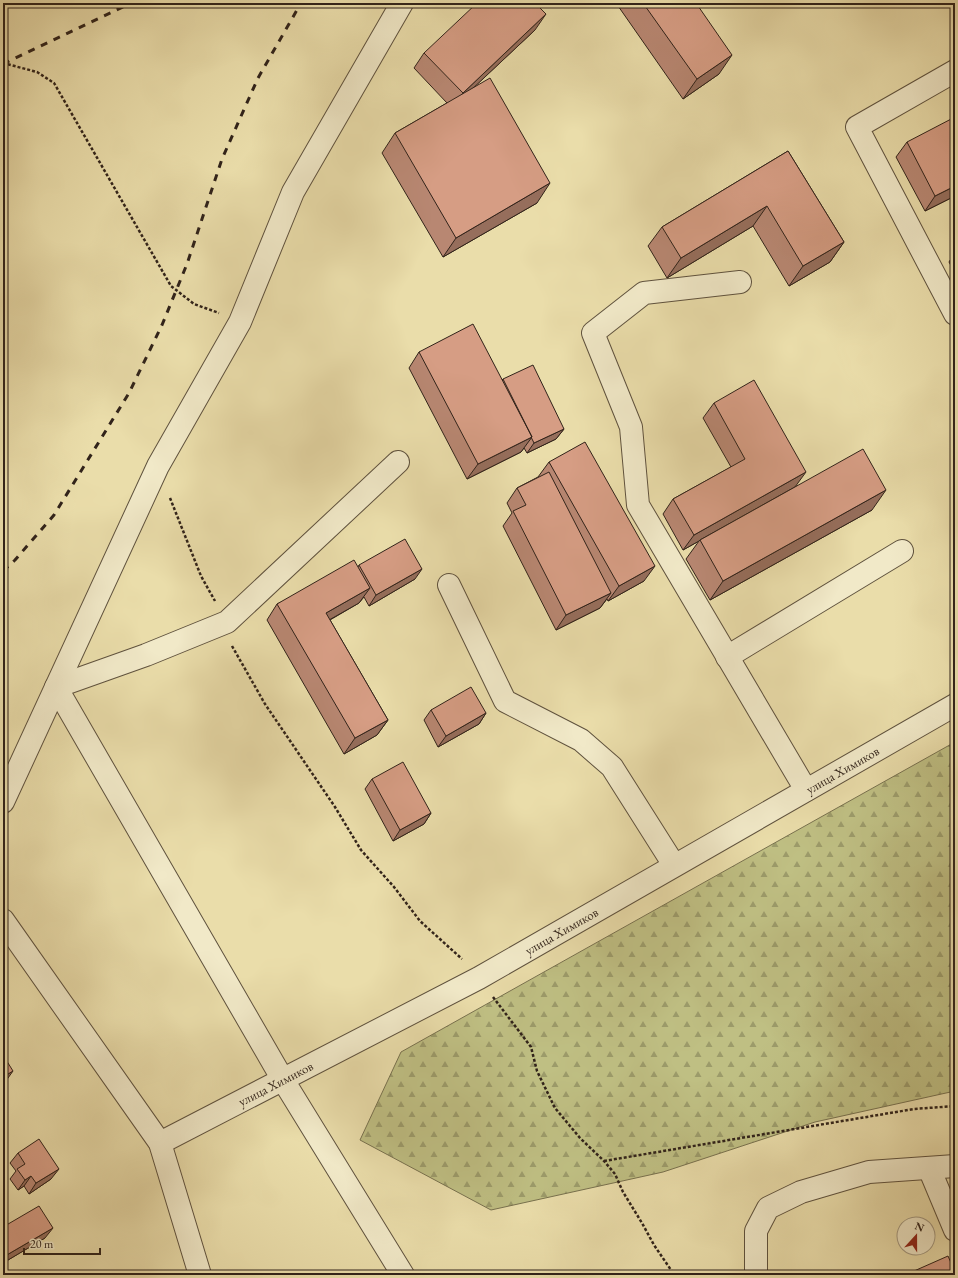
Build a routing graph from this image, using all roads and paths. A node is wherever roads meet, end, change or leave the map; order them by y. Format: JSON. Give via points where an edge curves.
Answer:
{"nodes":[{"id":1,"x":402,"y":3,"type":"edge"},
{"id":2,"x":3,"y":63,"type":"edge"},
{"id":3,"x":955,"y":71,"type":"edge"},
{"id":4,"x":740,"y":282,"type":"dead end"},
{"id":5,"x":955,"y":314,"type":"edge"},
{"id":6,"x":240,"y":322,"type":"junction"},
{"id":7,"x":398,"y":462,"type":"dead end"},
{"id":8,"x":158,"y":466,"type":"junction"},
{"id":9,"x":902,"y":551,"type":"dead end"},
{"id":10,"x":449,"y":585,"type":"dead end"},
{"id":11,"x":227,"y":622,"type":"junction"},
{"id":12,"x":727,"y":657,"type":"junction"},
{"id":13,"x":56,"y":687,"type":"junction"},
{"id":14,"x":955,"y":705,"type":"edge"},
{"id":15,"x":806,"y":790,"type":"junction"},
{"id":16,"x":3,"y":802,"type":"edge"},
{"id":17,"x":674,"y":865,"type":"junction"},
{"id":18,"x":3,"y":920,"type":"edge"},
{"id":19,"x":479,"y":978,"type":"junction"},
{"id":20,"x":283,"y":1080,"type":"junction"},
{"id":21,"x":955,"y":1106,"type":"edge"},
{"id":22,"x":160,"y":1144,"type":"junction"},
{"id":23,"x":604,"y":1161,"type":"junction"},
{"id":24,"x":955,"y":1166,"type":"edge"},
{"id":25,"x":929,"y":1168,"type":"junction"},
{"id":26,"x":955,"y":1230,"type":"edge"},
{"id":27,"x":200,"y":1275,"type":"edge"},
{"id":28,"x":403,"y":1275,"type":"edge"},
{"id":29,"x":675,"y":1275,"type":"edge"},
{"id":30,"x":756,"y":1275,"type":"edge"}],
"edges":[{"from":1,"to":6,"type":"street","via":[[293,192]]},
{"from":2,"to":6,"type":"path","via":[[37,72],[54,83],[171,286],[194,304]]},
{"from":3,"to":5,"type":"street","via":[[857,127]]},
{"from":4,"to":12,"type":"street","via":[[644,293],[593,333],[631,427],[638,505]]},
{"from":6,"to":8,"type":"street"},
{"from":7,"to":11,"type":"street"},
{"from":8,"to":11,"type":"path","via":[[201,576]]},
{"from":8,"to":13,"type":"street"},
{"from":9,"to":12,"type":"street"},
{"from":10,"to":17,"type":"street","via":[[505,701],[580,740],[612,767]]},
{"from":11,"to":13,"type":"street"},
{"from":11,"to":19,"type":"path","via":[[222,628],[240,660],[361,850],[420,921]]},
{"from":12,"to":15,"type":"street"},
{"from":13,"to":16,"type":"street"},
{"from":13,"to":20,"type":"street"},
{"from":14,"to":15,"type":"street","name":"улица Химиков"},
{"from":15,"to":17,"type":"street","name":"улица Химиков"},
{"from":17,"to":19,"type":"street","name":"улица Химиков"},
{"from":18,"to":22,"type":"street"},
{"from":19,"to":20,"type":"street","name":"улица Химиков"},
{"from":19,"to":23,"type":"path","via":[[531,1047],[537,1071],[555,1108],[580,1138]]},
{"from":20,"to":22,"type":"street","name":"улица Химиков"},
{"from":20,"to":28,"type":"street"},
{"from":21,"to":23,"type":"path","via":[[914,1109]]},
{"from":22,"to":27,"type":"street"},
{"from":23,"to":29,"type":"path","via":[[615,1174],[622,1192]]},
{"from":24,"to":25,"type":"street"},
{"from":25,"to":26,"type":"street"},
{"from":25,"to":30,"type":"street","via":[[869,1172],[801,1192],[768,1208],[756,1231]]}]}
